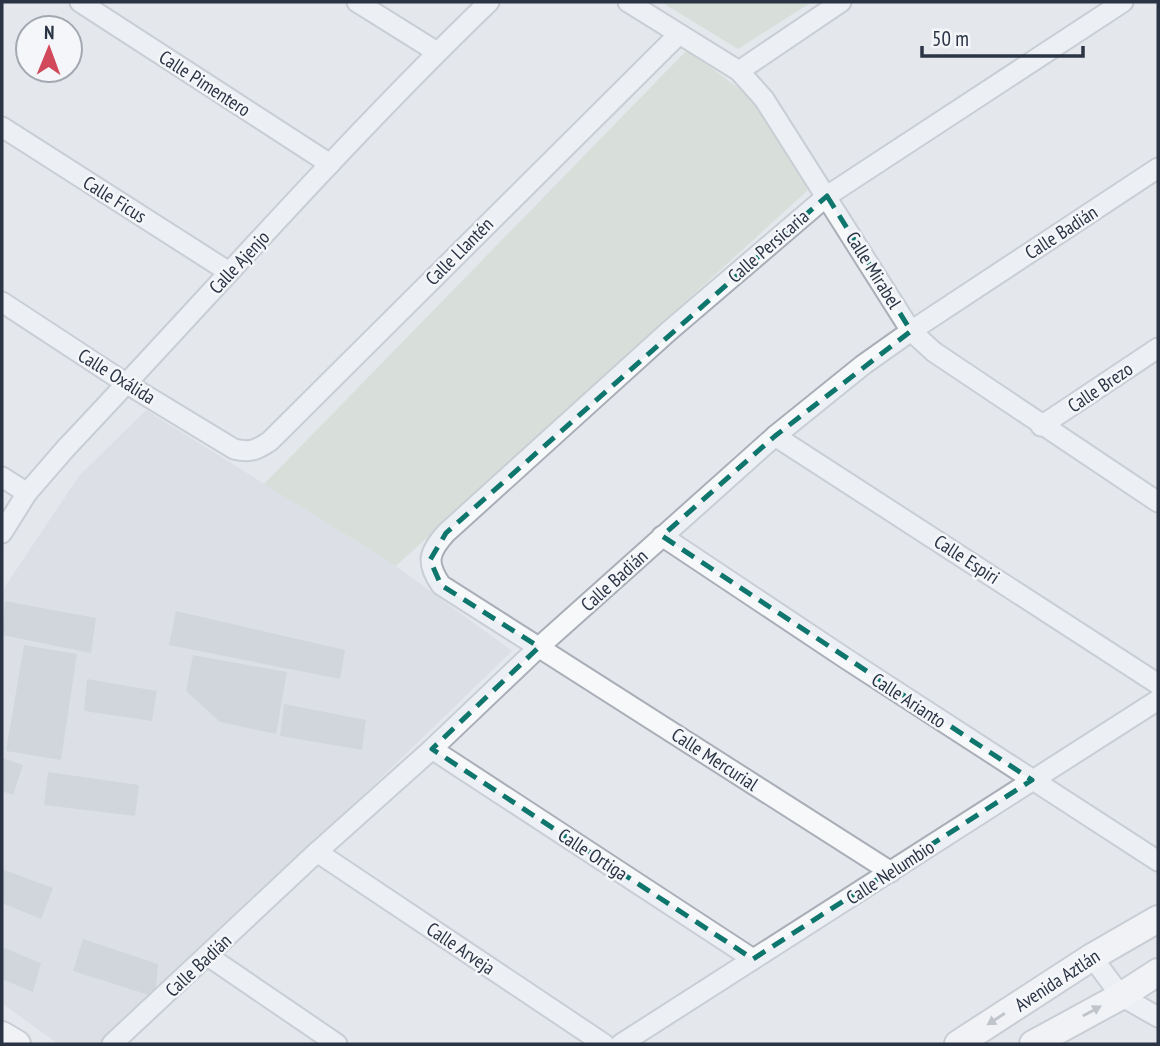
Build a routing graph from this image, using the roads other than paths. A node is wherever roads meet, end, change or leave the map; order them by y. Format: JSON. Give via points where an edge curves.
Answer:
{"nodes":[{"id":1,"x":80,"y":2,"type":"edge"},
{"id":2,"x":357,"y":2,"type":"edge"},
{"id":3,"x":489,"y":2,"type":"edge"},
{"id":4,"x":628,"y":2,"type":"edge"},
{"id":5,"x":841,"y":2,"type":"edge"},
{"id":6,"x":1123,"y":2,"type":"edge"},
{"id":7,"x":678,"y":35,"type":"junction"},
{"id":8,"x":437,"y":52,"type":"junction"},
{"id":9,"x":739,"y":71,"type":"junction"},
{"id":10,"x":2,"y":127,"type":"edge"},
{"id":11,"x":330,"y":164,"type":"junction"},
{"id":12,"x":1158,"y":168,"type":"edge"},
{"id":13,"x":827,"y":196,"type":"junction"},
{"id":14,"x":229,"y":272,"type":"junction"},
{"id":15,"x":2,"y":302,"type":"edge"},
{"id":16,"x":911,"y":331,"type":"junction"},
{"id":17,"x":1158,"y":348,"type":"edge"},
{"id":18,"x":127,"y":384,"type":"junction"},
{"id":19,"x":1041,"y":426,"type":"junction"},
{"id":20,"x":775,"y":436,"type":"junction"},
{"id":21,"x":234,"y":449,"type":"joint"},
{"id":22,"x":2,"y":477,"type":"edge"},
{"id":23,"x":27,"y":493,"type":"junction"},
{"id":24,"x":1158,"y":502,"type":"edge"},
{"id":25,"x":2,"y":533,"type":"edge"},
{"id":26,"x":662,"y":536,"type":"junction"},
{"id":27,"x":539,"y":647,"type":"junction"},
{"id":28,"x":1158,"y":684,"type":"edge"},
{"id":29,"x":1158,"y":700,"type":"edge"},
{"id":30,"x":432,"y":750,"type":"junction"},
{"id":31,"x":1032,"y":780,"type":"junction"},
{"id":32,"x":317,"y":852,"type":"junction"},
{"id":33,"x":1158,"y":861,"type":"edge"},
{"id":34,"x":891,"y":872,"type":"junction"},
{"id":35,"x":1158,"y":919,"type":"edge"},
{"id":36,"x":208,"y":956,"type":"junction"},
{"id":37,"x":1092,"y":957,"type":"junction"},
{"id":38,"x":753,"y":959,"type":"junction"},
{"id":39,"x":1158,"y":972,"type":"edge"},
{"id":40,"x":1121,"y":996,"type":"junction"},
{"id":41,"x":1158,"y":1017,"type":"edge"},
{"id":42,"x":2,"y":1035,"type":"edge"},
{"id":43,"x":17,"y":1044,"type":"edge"},
{"id":44,"x":112,"y":1044,"type":"edge"},
{"id":45,"x":337,"y":1044,"type":"edge"},
{"id":46,"x":604,"y":1044,"type":"edge"},
{"id":47,"x":621,"y":1044,"type":"edge"},
{"id":48,"x":958,"y":1044,"type":"edge"},
{"id":49,"x":1032,"y":1044,"type":"edge"}],
"edges":[{"from":1,"to":11,"type":"street","name":"Calle Pimentero"},
{"from":2,"to":8,"type":"street"},
{"from":3,"to":8,"type":"street","name":"Calle Ajenjo"},
{"from":4,"to":7,"type":"street","name":"Calle Mirabel"},
{"from":5,"to":9,"type":"street"},
{"from":6,"to":13,"type":"street","name":"Calle Persicaria"},
{"from":7,"to":9,"type":"street","name":"Calle Mirabel"},
{"from":7,"to":21,"type":"street","name":"Calle Llantén","via":[[270,441],[247,452]]},
{"from":8,"to":11,"type":"street","name":"Calle Ajenjo"},
{"from":9,"to":13,"type":"street","name":"Calle Mirabel","via":[[764,99]]},
{"from":10,"to":14,"type":"street","name":"Calle Ficus"},
{"from":11,"to":14,"type":"street","name":"Calle Ajenjo"},
{"from":12,"to":16,"type":"street","name":"Calle Badián"},
{"from":13,"to":16,"type":"street","name":"Calle Mirabel"},
{"from":13,"to":27,"type":"street","name":"Calle Persicaria","via":[[669,331],[434,547],[430,560],[441,585]]},
{"from":14,"to":18,"type":"street","name":"Calle Ajenjo"},
{"from":15,"to":18,"type":"street","name":"Calle Oxálida"},
{"from":16,"to":19,"type":"street","name":"Calle Mirabel"},
{"from":16,"to":20,"type":"street","name":"Calle Badián"},
{"from":17,"to":19,"type":"street","name":"Calle Brezo"},
{"from":18,"to":21,"type":"street","name":"Calle Oxálida"},
{"from":18,"to":23,"type":"street","name":"Calle Ajenjo"},
{"from":19,"to":24,"type":"street","name":"Calle Mirabel"},
{"from":20,"to":26,"type":"street","name":"Calle Badián"},
{"from":20,"to":28,"type":"street","name":"Calle Espiri"},
{"from":22,"to":23,"type":"street"},
{"from":23,"to":25,"type":"street","name":"Calle Ajenjo"},
{"from":26,"to":27,"type":"street","name":"Calle Badián"},
{"from":26,"to":31,"type":"street","name":"Calle Arianto"},
{"from":27,"to":30,"type":"street","name":"Calle Badián"},
{"from":27,"to":34,"type":"street","name":"Calle Mercurial"},
{"from":29,"to":31,"type":"street","name":"Calle Nelumbio"},
{"from":30,"to":32,"type":"street","name":"Calle Badián"},
{"from":30,"to":38,"type":"street","name":"Calle Ortiga"},
{"from":31,"to":33,"type":"street","name":"Calle Arianto"},
{"from":31,"to":34,"type":"street","name":"Calle Nelumbio"},
{"from":32,"to":36,"type":"street","name":"Calle Badián"},
{"from":32,"to":46,"type":"street","name":"Calle Arveja"},
{"from":34,"to":38,"type":"street","name":"Calle Nelumbio"},
{"from":35,"to":37,"type":"main road","name":"Avenida Aztlán"},
{"from":36,"to":44,"type":"street","name":"Calle Badián"},
{"from":36,"to":45,"type":"street"},
{"from":37,"to":40,"type":"street"},
{"from":37,"to":48,"type":"main road","name":"Avenida Aztlán","one_way":true},
{"from":38,"to":47,"type":"street","name":"Calle Nelumbio"},
{"from":39,"to":40,"type":"main road"},
{"from":40,"to":41,"type":"street"},
{"from":49,"to":40,"type":"main road","one_way":true},
{"from":42,"to":43,"type":"main road"}]}
